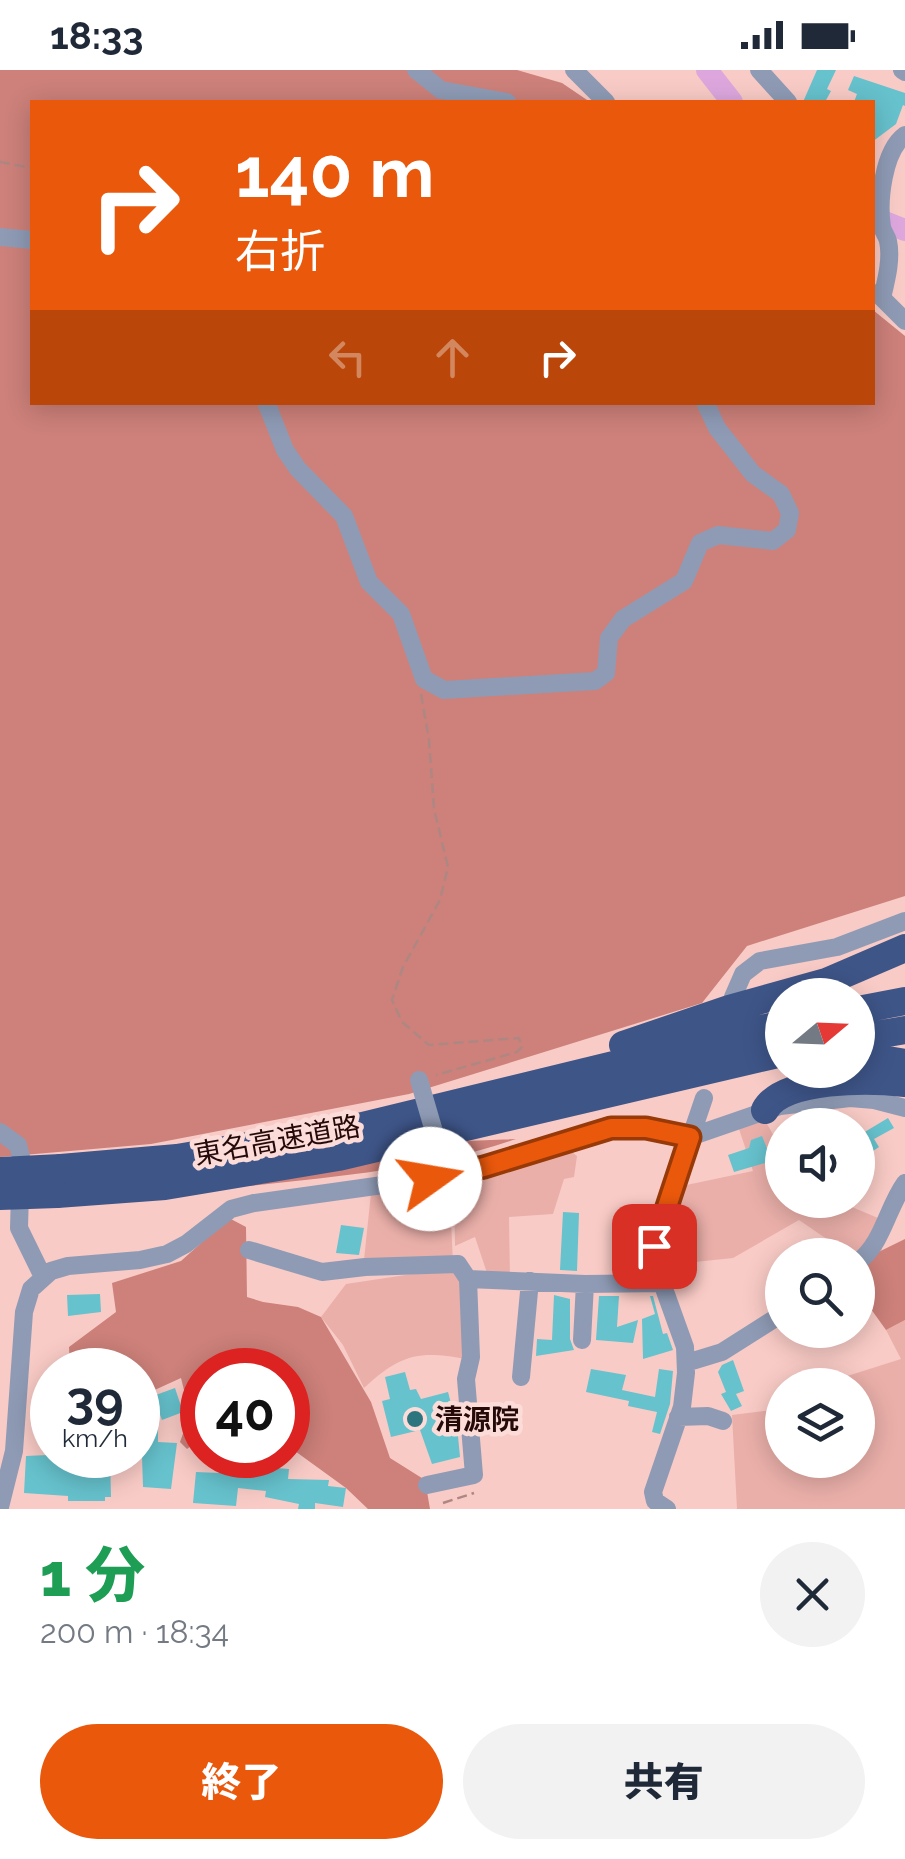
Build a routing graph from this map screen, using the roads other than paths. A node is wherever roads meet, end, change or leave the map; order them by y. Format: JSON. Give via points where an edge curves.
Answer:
{"nodes":[{"id":1,"x":416,"y":70,"type":"edge"},
{"id":2,"x":574,"y":70,"type":"edge"},
{"id":3,"x":759,"y":70,"type":"edge"},
{"id":4,"x":496,"y":100,"type":"edge"},
{"id":5,"x":604,"y":100,"type":"edge"},
{"id":6,"x":786,"y":100,"type":"edge"},
{"id":7,"x":905,"y":136,"type":"edge"},
{"id":8,"x":880,"y":162,"type":"edge"},
{"id":9,"x":0,"y":237,"type":"edge"},
{"id":10,"x":30,"y":240,"type":"edge"},
{"id":11,"x":888,"y":240,"type":"junction"},
{"id":12,"x":905,"y":254,"type":"edge"},
{"id":13,"x":878,"y":293,"type":"edge"},
{"id":14,"x":905,"y":321,"type":"edge"},
{"id":15,"x":267,"y":405,"type":"edge"},
{"id":16,"x":707,"y":405,"type":"edge"},
{"id":17,"x":905,"y":921,"type":"edge"},
{"id":18,"x":905,"y":948,"type":"edge"},
{"id":19,"x":733,"y":997,"type":"dead end"},
{"id":20,"x":905,"y":1001,"type":"edge"},
{"id":21,"x":875,"y":1007,"type":"edge"},
{"id":22,"x":765,"y":1028,"type":"edge"},
{"id":23,"x":905,"y":1030,"type":"edge"},
{"id":24,"x":875,"y":1035,"type":"edge"},
{"id":25,"x":765,"y":1057,"type":"edge"},
{"id":26,"x":875,"y":1058,"type":"edge"},
{"id":27,"x":905,"y":1063,"type":"edge"},
{"id":28,"x":765,"y":1064,"type":"edge"},
{"id":29,"x":680,"y":1076,"type":"junction"},
{"id":30,"x":420,"y":1080,"type":"road end"},
{"id":31,"x":905,"y":1083,"type":"edge"},
{"id":32,"x":704,"y":1098,"type":"dead end"},
{"id":33,"x":437,"y":1108,"type":"junction"},
{"id":34,"x":766,"y":1108,"type":"edge"},
{"id":35,"x":779,"y":1108,"type":"edge"},
{"id":36,"x":905,"y":1108,"type":"edge"},
{"id":37,"x":765,"y":1110,"type":"edge"},
{"id":38,"x":0,"y":1132,"type":"edge"},
{"id":39,"x":690,"y":1137,"type":"junction"},
{"id":40,"x":0,"y":1171,"type":"edge"},
{"id":41,"x":447,"y":1176,"type":"junction"},
{"id":42,"x":59,"y":1181,"type":"junction"},
{"id":43,"x":905,"y":1183,"type":"edge"},
{"id":44,"x":0,"y":1196,"type":"edge"},
{"id":45,"x":875,"y":1242,"type":"edge"},
{"id":46,"x":249,"y":1250,"type":"dead end"},
{"id":47,"x":43,"y":1277,"type":"junction"},
{"id":48,"x":468,"y":1279,"type":"junction"},
{"id":49,"x":530,"y":1281,"type":"junction"},
{"id":50,"x":662,"y":1283,"type":"junction"},
{"id":51,"x":585,"y":1284,"type":"junction"},
{"id":52,"x":765,"y":1325,"type":"edge"},
{"id":53,"x":582,"y":1340,"type":"dead end"},
{"id":54,"x":686,"y":1363,"type":"junction"},
{"id":55,"x":521,"y":1378,"type":"dead end"},
{"id":56,"x":678,"y":1417,"type":"junction"},
{"id":57,"x":724,"y":1421,"type":"dead end"},
{"id":58,"x":427,"y":1484,"type":"dead end"},
{"id":59,"x":0,"y":1507,"type":"edge"},
{"id":60,"x":667,"y":1509,"type":"edge"}],
"edges":[{"from":1,"to":4,"type":"street","via":[[441,90]]},
{"from":2,"to":5,"type":"street"},
{"from":3,"to":6,"type":"street"},
{"from":7,"to":8,"type":"street"},
{"from":8,"to":11,"type":"street"},
{"from":9,"to":10,"type":"street"},
{"from":11,"to":12,"type":"street"},
{"from":11,"to":13,"type":"street","via":[[888,273]]},
{"from":13,"to":14,"type":"street"},
{"from":15,"to":16,"type":"street","via":[[285,450],[344,516],[369,582],[401,614],[424,679],[444,690],[595,681],[606,672],[609,638],[623,619],[684,581],[700,543],[718,535],[774,541],[787,530],[790,512],[781,494],[753,474],[716,428]]},
{"from":17,"to":19,"type":"street","via":[[838,947],[760,961],[742,974]]},
{"from":18,"to":33,"type":"highway","via":[[826,982]]},
{"from":20,"to":21,"type":"highway"},
{"from":22,"to":33,"type":"highway","name":"東名高速道路"},
{"from":23,"to":24,"type":"highway"},
{"from":25,"to":29,"type":"highway","name":"東名高速道路"},
{"from":26,"to":27,"type":"highway"},
{"from":28,"to":29,"type":"highway"},
{"from":29,"to":42,"type":"highway","name":"東名高速道路","via":[[338,1157],[165,1186]]},
{"from":30,"to":41,"type":"street","bridge":true},
{"from":31,"to":34,"type":"highway","via":[[854,1080],[787,1091]]},
{"from":32,"to":39,"type":"street"},
{"from":33,"to":42,"type":"highway","name":"東名高速道路"},
{"from":35,"to":36,"type":"street","via":[[850,1098]]},
{"from":37,"to":39,"type":"street"},
{"from":38,"to":47,"type":"street","via":[[18,1145],[19,1228]]},
{"from":39,"to":41,"type":"street","via":[[611,1128]]},
{"from":39,"to":50,"type":"street","via":[[654,1246]]},
{"from":40,"to":42,"type":"highway","name":"東名高速道路","bridge":true},
{"from":41,"to":47,"type":"street","via":[[254,1203],[232,1209],[167,1254],[68,1266]]},
{"from":42,"to":44,"type":"highway","name":"東名高速道路","bridge":true},
{"from":43,"to":45,"type":"street"},
{"from":46,"to":48,"type":"street","via":[[322,1272],[458,1264]]},
{"from":47,"to":59,"type":"street","via":[[24,1312],[14,1450]]},
{"from":48,"to":49,"type":"street"},
{"from":48,"to":58,"type":"street","via":[[466,1380],[474,1475]]},
{"from":49,"to":51,"type":"street"},
{"from":49,"to":55,"type":"street"},
{"from":50,"to":51,"type":"street"},
{"from":50,"to":54,"type":"street"},
{"from":51,"to":53,"type":"street"},
{"from":52,"to":54,"type":"street","via":[[722,1352]]},
{"from":54,"to":56,"type":"street"},
{"from":56,"to":57,"type":"street"},
{"from":56,"to":60,"type":"street","via":[[653,1492]]}]}
